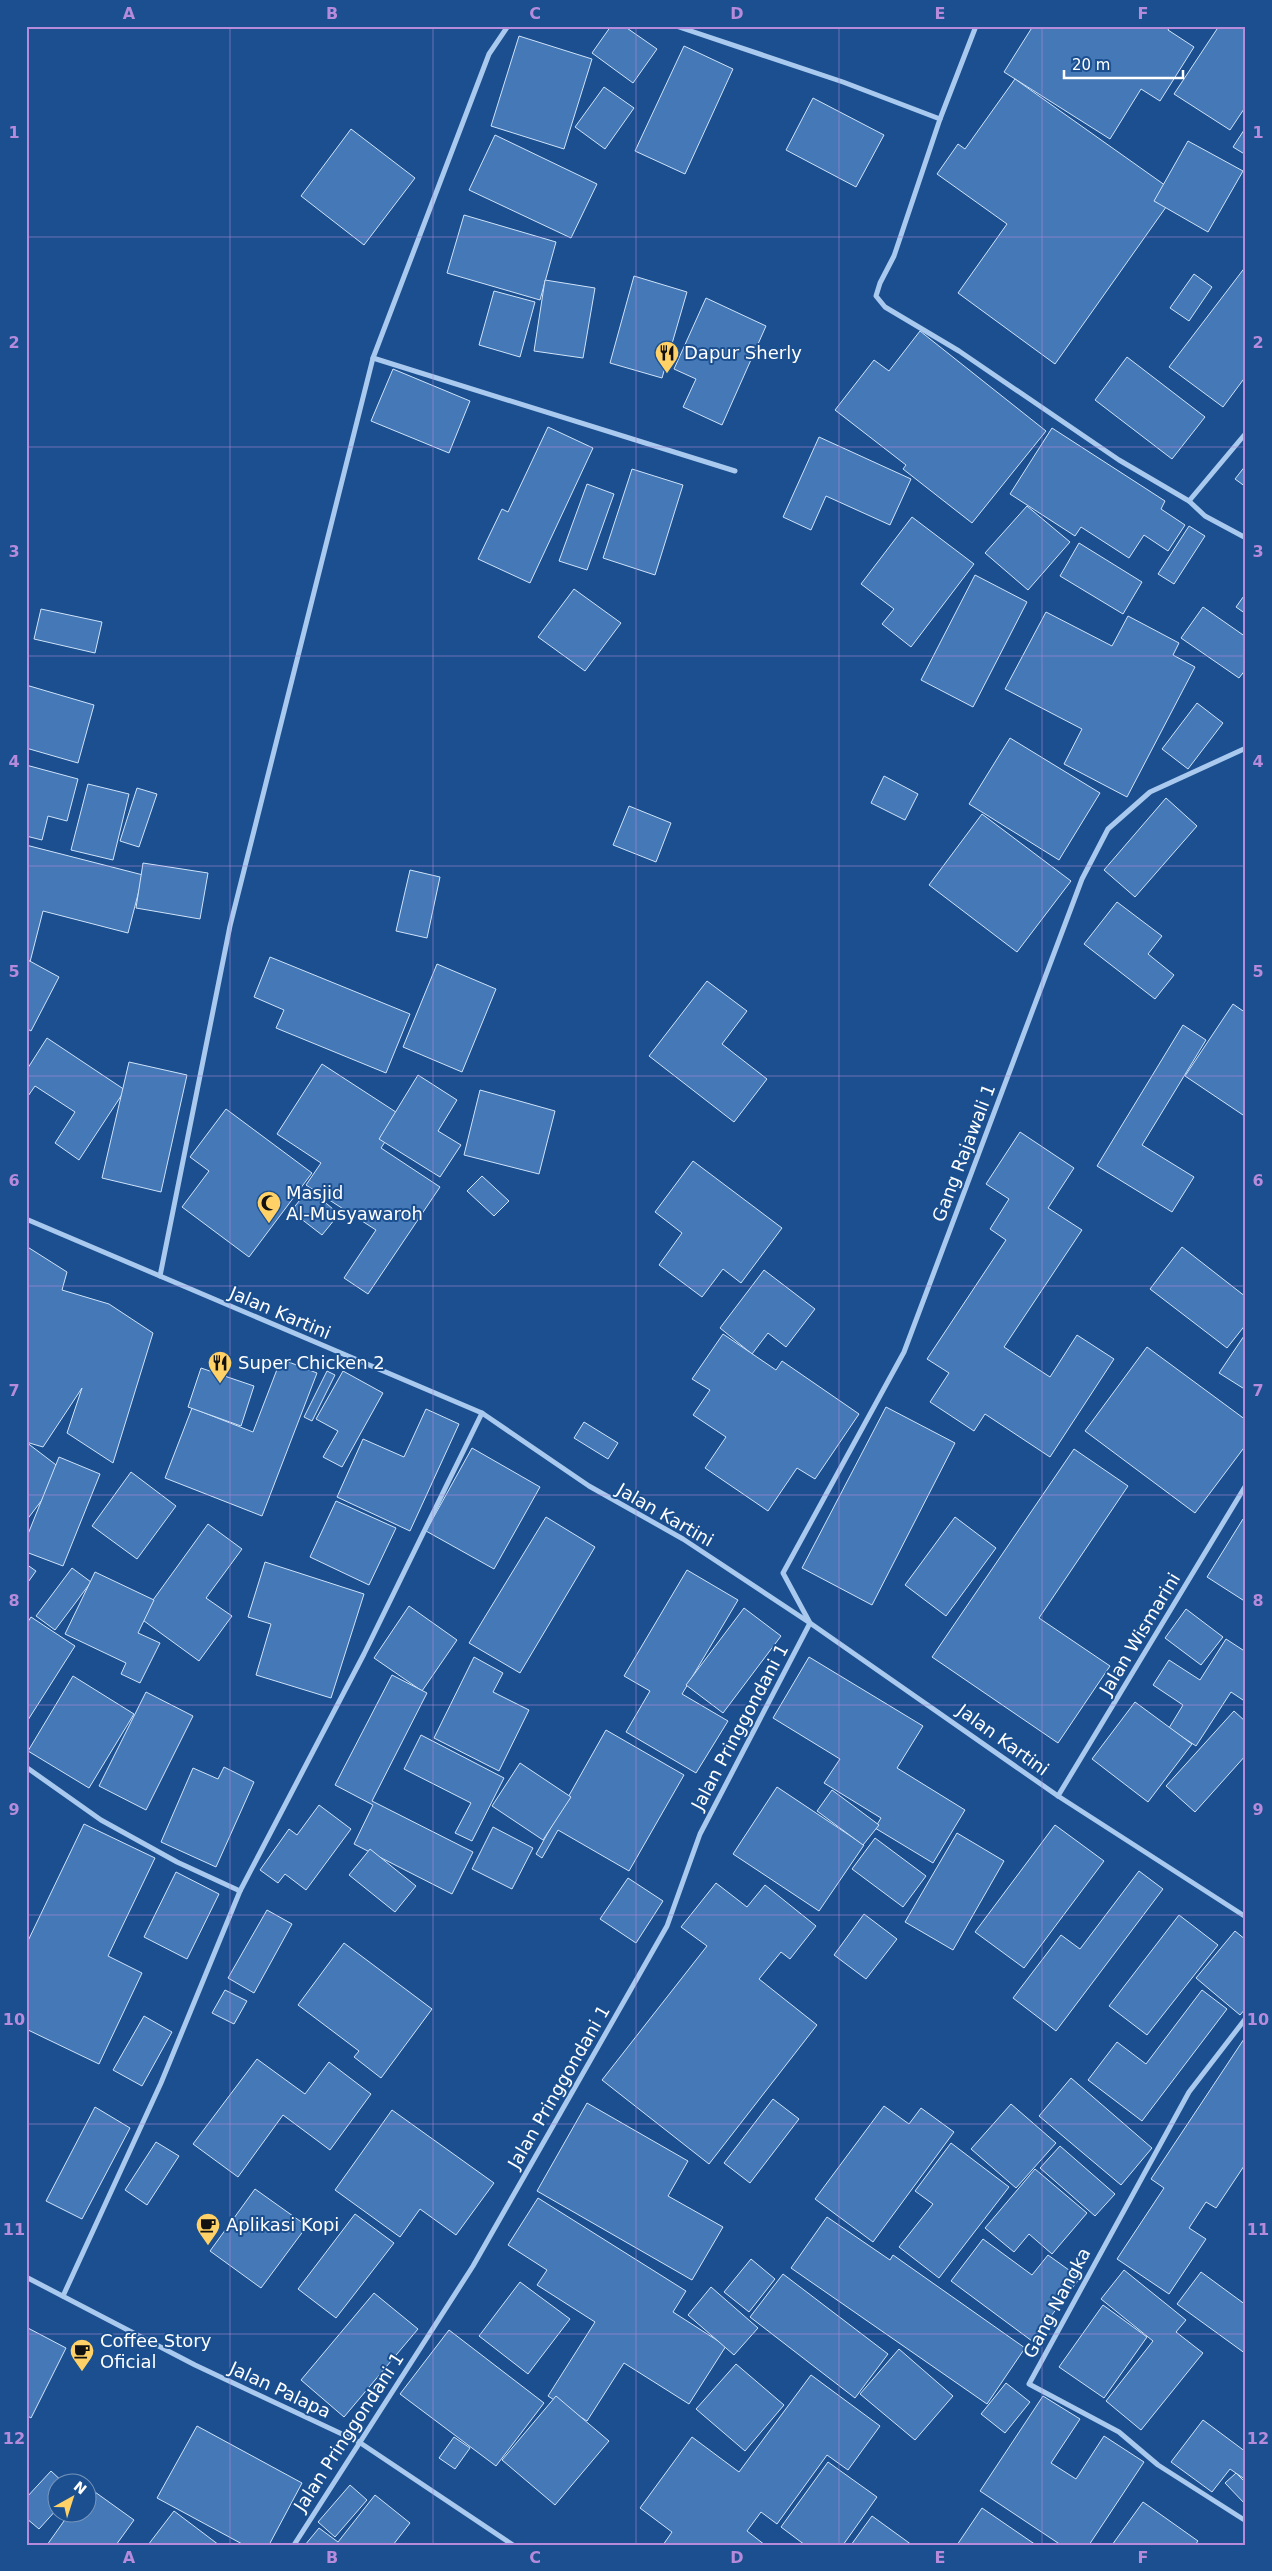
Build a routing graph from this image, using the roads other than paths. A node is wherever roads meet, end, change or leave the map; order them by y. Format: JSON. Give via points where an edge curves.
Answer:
{"nodes":[{"id":1,"x":508,"y":26,"type":"edge"},
{"id":2,"x":676,"y":26,"type":"edge"},
{"id":3,"x":976,"y":26,"type":"edge"},
{"id":4,"x":940,"y":119,"type":"junction"},
{"id":5,"x":373,"y":358,"type":"junction"},
{"id":6,"x":1246,"y":433,"type":"edge"},
{"id":7,"x":736,"y":471,"type":"dead end"},
{"id":8,"x":1189,"y":501,"type":"junction"},
{"id":9,"x":1246,"y":538,"type":"edge"},
{"id":10,"x":1246,"y":748,"type":"edge"},
{"id":11,"x":26,"y":1219,"type":"edge"},
{"id":12,"x":160,"y":1276,"type":"junction"},
{"id":13,"x":482,"y":1413,"type":"junction"},
{"id":14,"x":1246,"y":1485,"type":"edge"},
{"id":15,"x":810,"y":1622,"type":"junction"},
{"id":16,"x":26,"y":1767,"type":"edge"},
{"id":17,"x":1058,"y":1796,"type":"junction"},
{"id":18,"x":240,"y":1891,"type":"junction"},
{"id":19,"x":1246,"y":1917,"type":"edge"},
{"id":20,"x":1246,"y":2018,"type":"edge"},
{"id":21,"x":26,"y":2277,"type":"edge"},
{"id":22,"x":63,"y":2296,"type":"junction"},
{"id":23,"x":359,"y":2442,"type":"junction"},
{"id":24,"x":1246,"y":2521,"type":"edge"},
{"id":25,"x":294,"y":2545,"type":"edge"},
{"id":26,"x":513,"y":2545,"type":"edge"}],
"edges":[{"from":1,"to":5,"type":"street","via":[[490,54]]},
{"from":2,"to":4,"type":"street","via":[[843,82]]},
{"from":3,"to":4,"type":"street"},
{"from":4,"to":8,"type":"street","via":[[894,256],[876,296],[885,307],[959,351],[1119,460]]},
{"from":5,"to":7,"type":"street"},
{"from":5,"to":12,"type":"street","via":[[230,926]]},
{"from":6,"to":8,"type":"street"},
{"from":8,"to":9,"type":"street","via":[[1205,516]]},
{"from":10,"to":15,"type":"street","name":"Gang Rajawali 1","via":[[1150,792],[1108,829],[1082,879],[904,1352],[784,1573]]},
{"from":11,"to":12,"type":"street","name":"Jalan Kartini"},
{"from":12,"to":13,"type":"street","name":"Jalan Kartini"},
{"from":13,"to":15,"type":"street","name":"Jalan Kartini","via":[[589,1486],[683,1539]]},
{"from":13,"to":18,"type":"street","via":[[364,1654]]},
{"from":14,"to":17,"type":"street","name":"Jalan Wismarini"},
{"from":15,"to":17,"type":"street","name":"Jalan Kartini"},
{"from":15,"to":23,"type":"street","name":"Jalan Pringgondani 1","via":[[700,1834],[666,1926],[474,2266]]},
{"from":16,"to":18,"type":"street","via":[[101,1820],[177,1862]]},
{"from":17,"to":19,"type":"street","name":"Jalan Kartini"},
{"from":18,"to":22,"type":"street","via":[[162,2083]]},
{"from":20,"to":24,"type":"street","name":"Gang Nangka","via":[[1188,2092],[1029,2384],[1119,2432],[1158,2465]]},
{"from":21,"to":22,"type":"street","name":"Jalan Palapa"},
{"from":22,"to":23,"type":"street","name":"Jalan Palapa","via":[[195,2365]]},
{"from":23,"to":25,"type":"street","name":"Jalan Pringgondani 1"},
{"from":23,"to":26,"type":"street","name":"Jalan Palapa"}]}
